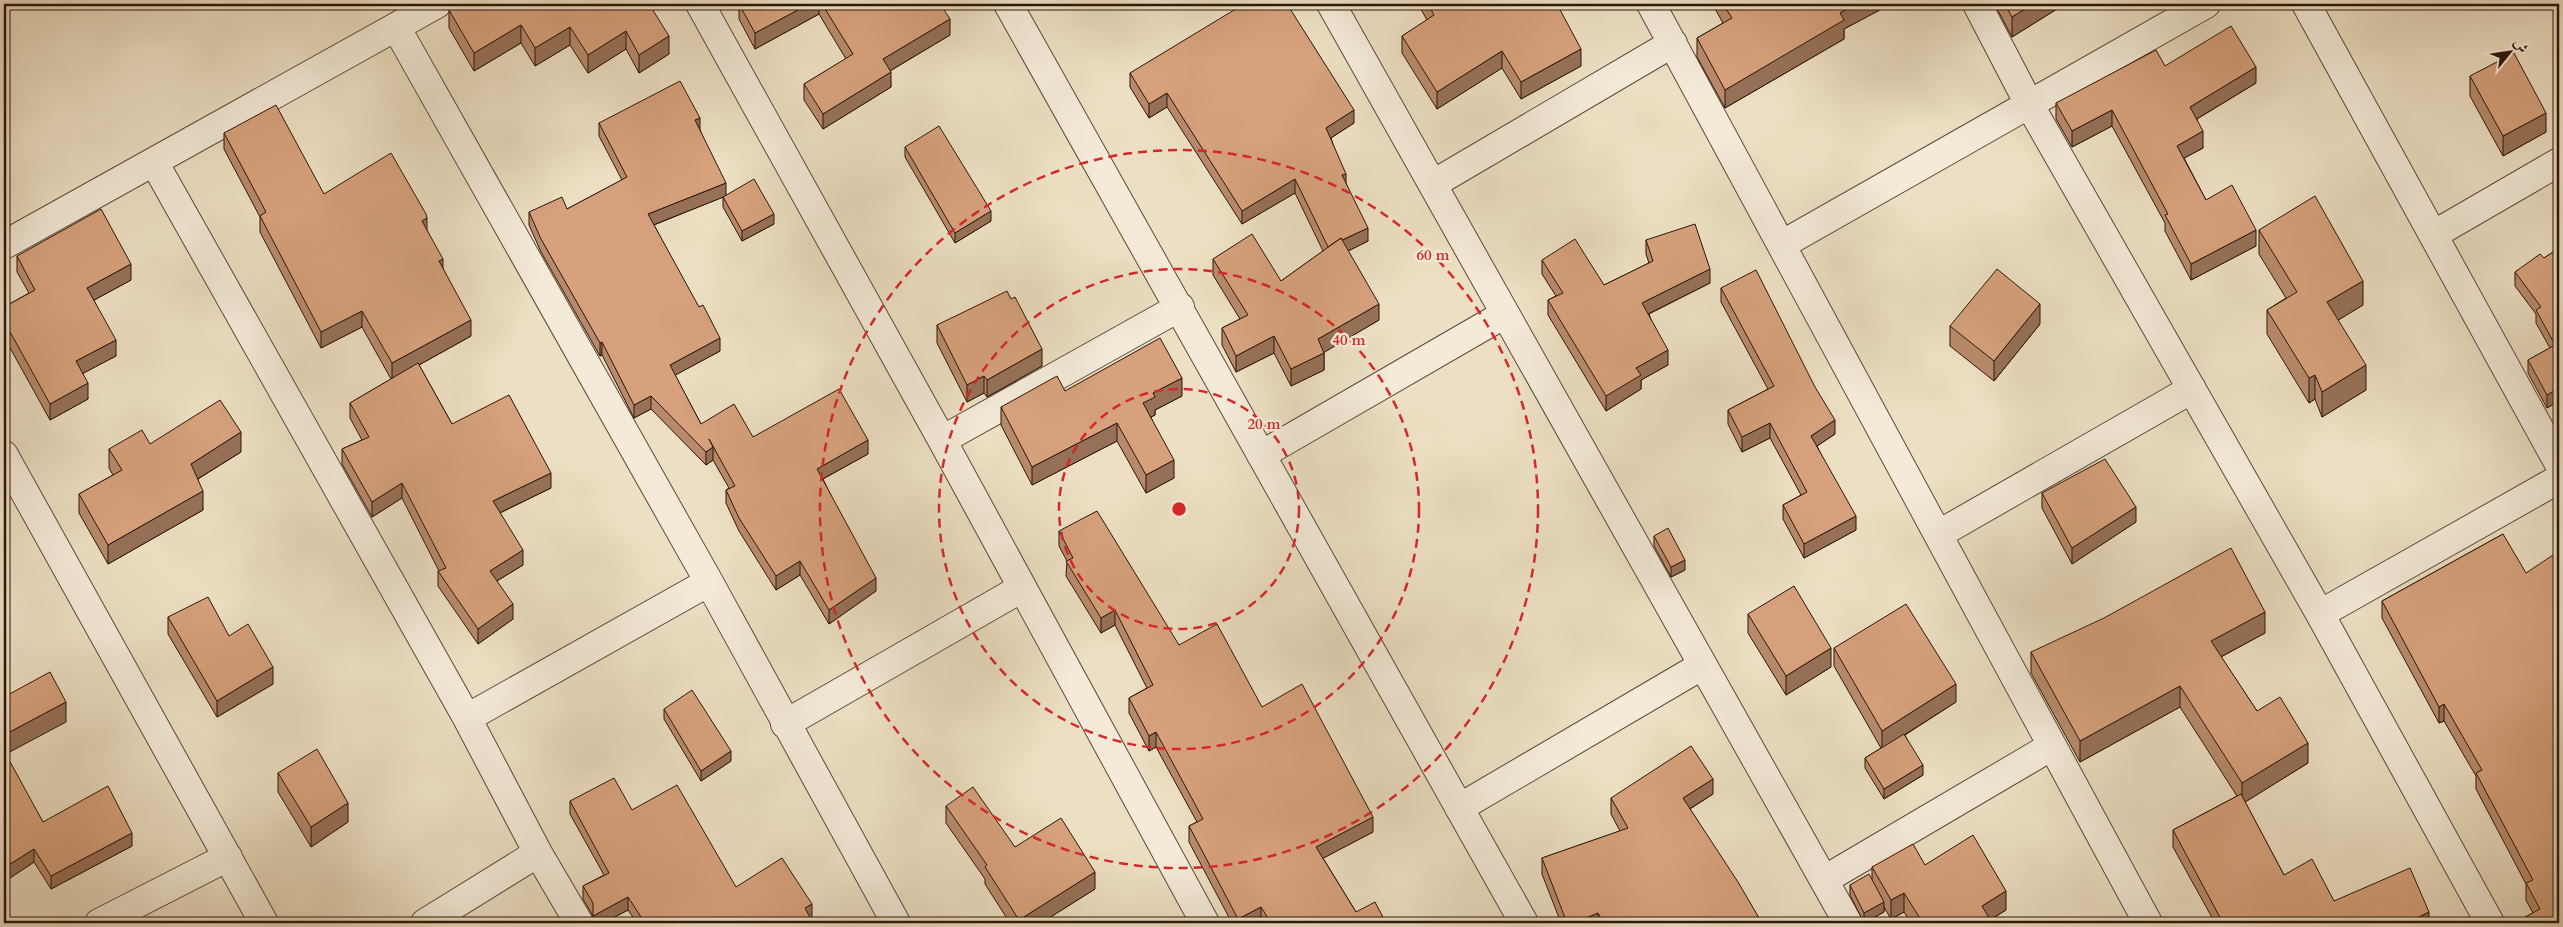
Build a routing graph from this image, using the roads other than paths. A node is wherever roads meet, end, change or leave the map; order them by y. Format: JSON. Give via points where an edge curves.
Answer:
{"nodes":[{"id":1,"x":438,"y":4,"type":"edge"},
{"id":2,"x":700,"y":4,"type":"edge"},
{"id":3,"x":1008,"y":4,"type":"edge"},
{"id":4,"x":1331,"y":4,"type":"edge"},
{"id":5,"x":1652,"y":4,"type":"edge"},
{"id":6,"x":1977,"y":4,"type":"edge"},
{"id":7,"x":2206,"y":4,"type":"edge"},
{"id":8,"x":2306,"y":4,"type":"edge"},
{"id":9,"x":396,"y":27,"type":"junction"},
{"id":10,"x":1673,"y":43,"type":"junction"},
{"id":11,"x":2029,"y":104,"type":"junction"},
{"id":12,"x":154,"y":162,"type":"junction"},
{"id":13,"x":2559,"y":162,"type":"edge"},
{"id":14,"x":1433,"y":184,"type":"junction"},
{"id":15,"x":2433,"y":235,"type":"junction"},
{"id":16,"x":1783,"y":244,"type":"junction"},
{"id":17,"x":4,"y":245,"type":"edge"},
{"id":18,"x":1180,"y":307,"type":"junction"},
{"id":19,"x":1505,"y":314,"type":"junction"},
{"id":20,"x":2192,"y":389,"type":"junction"},
{"id":21,"x":942,"y":440,"type":"junction"},
{"id":22,"x":4,"y":455,"type":"edge"},
{"id":23,"x":1261,"y":455,"type":"junction"},
{"id":24,"x":2559,"y":464,"type":"edge"},
{"id":25,"x":2559,"y":479,"type":"edge"},
{"id":26,"x":1939,"y":534,"type":"junction"},
{"id":27,"x":709,"y":582,"type":"junction"},
{"id":28,"x":1022,"y":588,"type":"junction"},
{"id":29,"x":2320,"y":614,"type":"junction"},
{"id":30,"x":1703,"y":665,"type":"junction"},
{"id":31,"x":467,"y":718,"type":"junction"},
{"id":32,"x":785,"y":724,"type":"junction"},
{"id":33,"x":2052,"y":746,"type":"junction"},
{"id":34,"x":1459,"y":808,"type":"junction"},
{"id":35,"x":538,"y":853,"type":"junction"},
{"id":36,"x":228,"y":856,"type":"junction"},
{"id":37,"x":1824,"y":880,"type":"junction"},
{"id":38,"x":1201,"y":922,"type":"edge"},
{"id":39,"x":99,"y":923,"type":"edge"},
{"id":40,"x":264,"y":923,"type":"edge"},
{"id":41,"x":425,"y":923,"type":"edge"},
{"id":42,"x":579,"y":923,"type":"edge"},
{"id":43,"x":896,"y":923,"type":"edge"},
{"id":44,"x":1524,"y":923,"type":"edge"},
{"id":45,"x":1848,"y":923,"type":"edge"},
{"id":46,"x":2148,"y":923,"type":"edge"},
{"id":47,"x":2490,"y":923,"type":"edge"}],
"edges":[{"from":1,"to":9,"type":"street"},
{"from":2,"to":21,"type":"street"},
{"from":3,"to":18,"type":"street"},
{"from":4,"to":14,"type":"street"},
{"from":5,"to":10,"type":"street"},
{"from":6,"to":11,"type":"street"},
{"from":7,"to":11,"type":"street"},
{"from":8,"to":15,"type":"street"},
{"from":9,"to":12,"type":"street"},
{"from":9,"to":27,"type":"street"},
{"from":10,"to":14,"type":"street"},
{"from":10,"to":16,"type":"street"},
{"from":11,"to":16,"type":"street"},
{"from":11,"to":20,"type":"street"},
{"from":12,"to":17,"type":"street"},
{"from":12,"to":31,"type":"street"},
{"from":13,"to":15,"type":"street"},
{"from":14,"to":19,"type":"street"},
{"from":15,"to":24,"type":"street"},
{"from":16,"to":26,"type":"street"},
{"from":18,"to":21,"type":"street"},
{"from":18,"to":23,"type":"street"},
{"from":19,"to":23,"type":"street"},
{"from":19,"to":30,"type":"street"},
{"from":20,"to":26,"type":"street"},
{"from":20,"to":29,"type":"street"},
{"from":21,"to":28,"type":"street"},
{"from":22,"to":36,"type":"street"},
{"from":23,"to":34,"type":"street"},
{"from":25,"to":29,"type":"street"},
{"from":26,"to":33,"type":"street"},
{"from":27,"to":31,"type":"street"},
{"from":27,"to":32,"type":"street"},
{"from":28,"to":32,"type":"street"},
{"from":28,"to":38,"type":"street"},
{"from":29,"to":47,"type":"street"},
{"from":30,"to":34,"type":"street"},
{"from":30,"to":37,"type":"street"},
{"from":31,"to":35,"type":"street"},
{"from":32,"to":43,"type":"street"},
{"from":33,"to":37,"type":"street"},
{"from":33,"to":46,"type":"street"},
{"from":34,"to":44,"type":"street"},
{"from":35,"to":41,"type":"street"},
{"from":35,"to":42,"type":"street"},
{"from":36,"to":39,"type":"street"},
{"from":36,"to":40,"type":"street"},
{"from":37,"to":45,"type":"street"}]}
